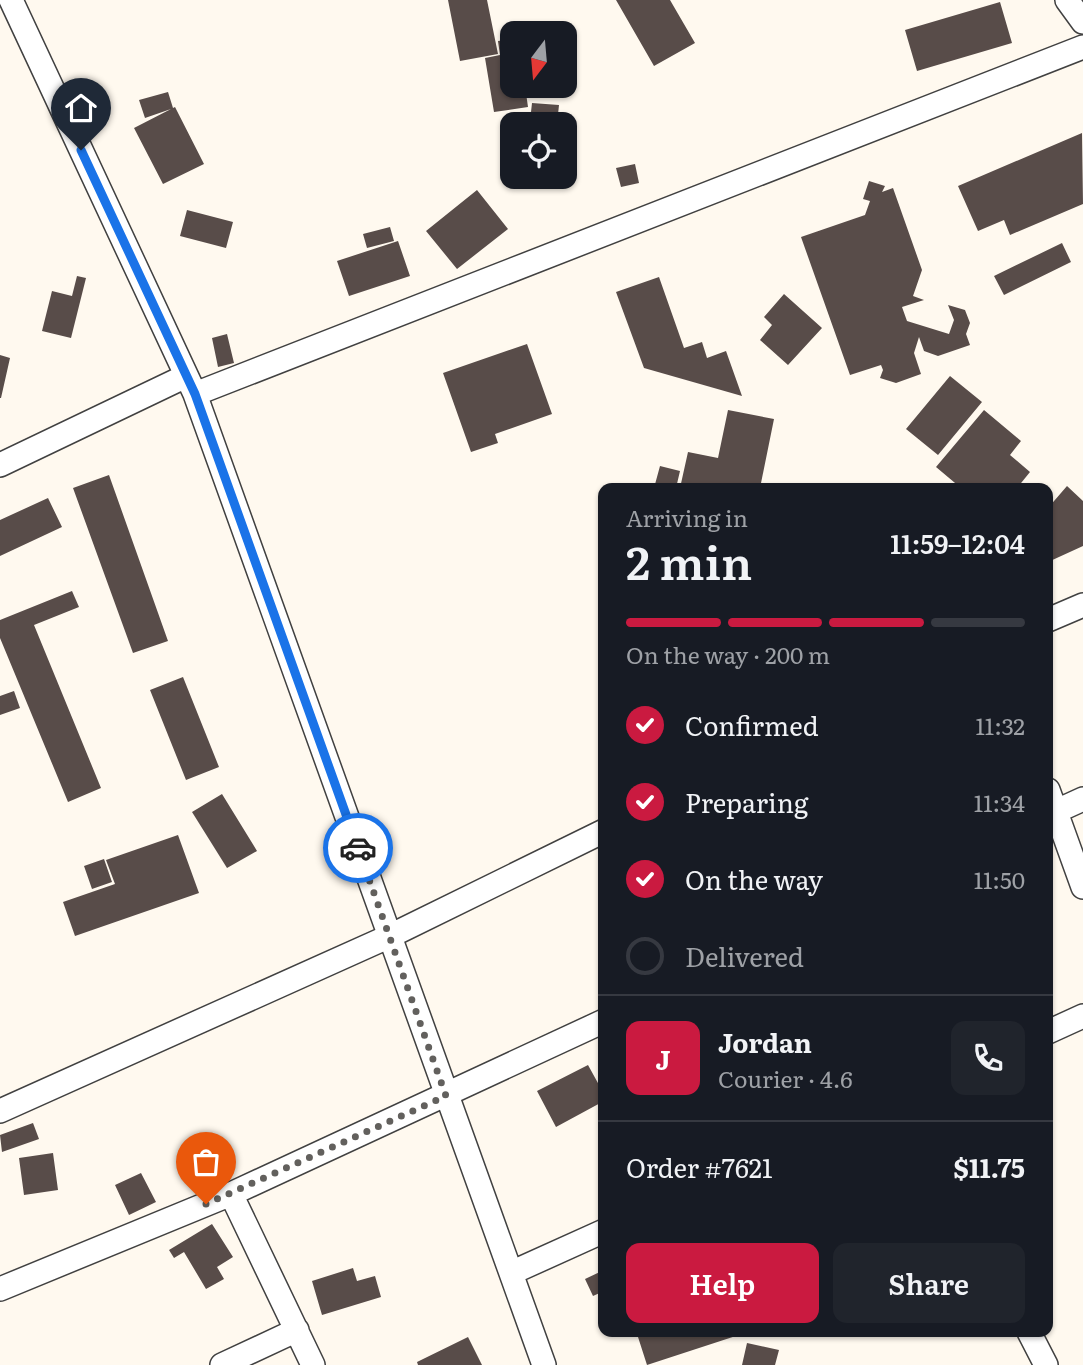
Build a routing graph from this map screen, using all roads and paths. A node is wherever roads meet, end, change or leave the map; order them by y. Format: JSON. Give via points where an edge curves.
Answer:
{"nodes":[{"id":1,"x":11,"y":0,"type":"edge"},
{"id":2,"x":1067,"y":0,"type":"edge"},
{"id":3,"x":1083,"y":22,"type":"edge"},
{"id":4,"x":1083,"y":47,"type":"edge"},
{"id":5,"x":190,"y":385,"type":"junction"},
{"id":6,"x":0,"y":465,"type":"edge"},
{"id":7,"x":1083,"y":605,"type":"edge"},
{"id":8,"x":1053,"y":618,"type":"edge"},
{"id":9,"x":1083,"y":799,"type":"edge"},
{"id":10,"x":1053,"y":813,"type":"edge"},
{"id":11,"x":1053,"y":819,"type":"edge"},
{"id":12,"x":598,"y":834,"type":"edge"},
{"id":13,"x":1083,"y":887,"type":"edge"},
{"id":14,"x":390,"y":936,"type":"junction"},
{"id":15,"x":1083,"y":1016,"type":"edge"},
{"id":16,"x":598,"y":1024,"type":"edge"},
{"id":17,"x":1053,"y":1030,"type":"edge"},
{"id":18,"x":446,"y":1096,"type":"junction"},
{"id":19,"x":0,"y":1111,"type":"edge"},
{"id":20,"x":231,"y":1194,"type":"junction"},
{"id":21,"x":598,"y":1234,"type":"edge"},
{"id":22,"x":511,"y":1273,"type":"junction"},
{"id":23,"x":0,"y":1289,"type":"edge"},
{"id":24,"x":297,"y":1330,"type":"junction"},
{"id":25,"x":1032,"y":1337,"type":"edge"},
{"id":26,"x":222,"y":1365,"type":"edge"},
{"id":27,"x":313,"y":1365,"type":"edge"},
{"id":28,"x":544,"y":1365,"type":"edge"},
{"id":29,"x":1046,"y":1365,"type":"edge"}],
"edges":[{"from":1,"to":5,"type":"street"},
{"from":2,"to":3,"type":"street"},
{"from":4,"to":5,"type":"street"},
{"from":5,"to":6,"type":"street"},
{"from":5,"to":14,"type":"street"},
{"from":7,"to":8,"type":"street"},
{"from":9,"to":10,"type":"street"},
{"from":11,"to":13,"type":"street"},
{"from":12,"to":14,"type":"street"},
{"from":14,"to":18,"type":"street"},
{"from":14,"to":19,"type":"street"},
{"from":15,"to":17,"type":"street"},
{"from":16,"to":18,"type":"street"},
{"from":18,"to":20,"type":"street"},
{"from":18,"to":22,"type":"street"},
{"from":20,"to":23,"type":"street"},
{"from":20,"to":24,"type":"street"},
{"from":21,"to":22,"type":"street"},
{"from":22,"to":28,"type":"street"},
{"from":24,"to":26,"type":"street"},
{"from":24,"to":27,"type":"street"},
{"from":25,"to":29,"type":"street"}]}
